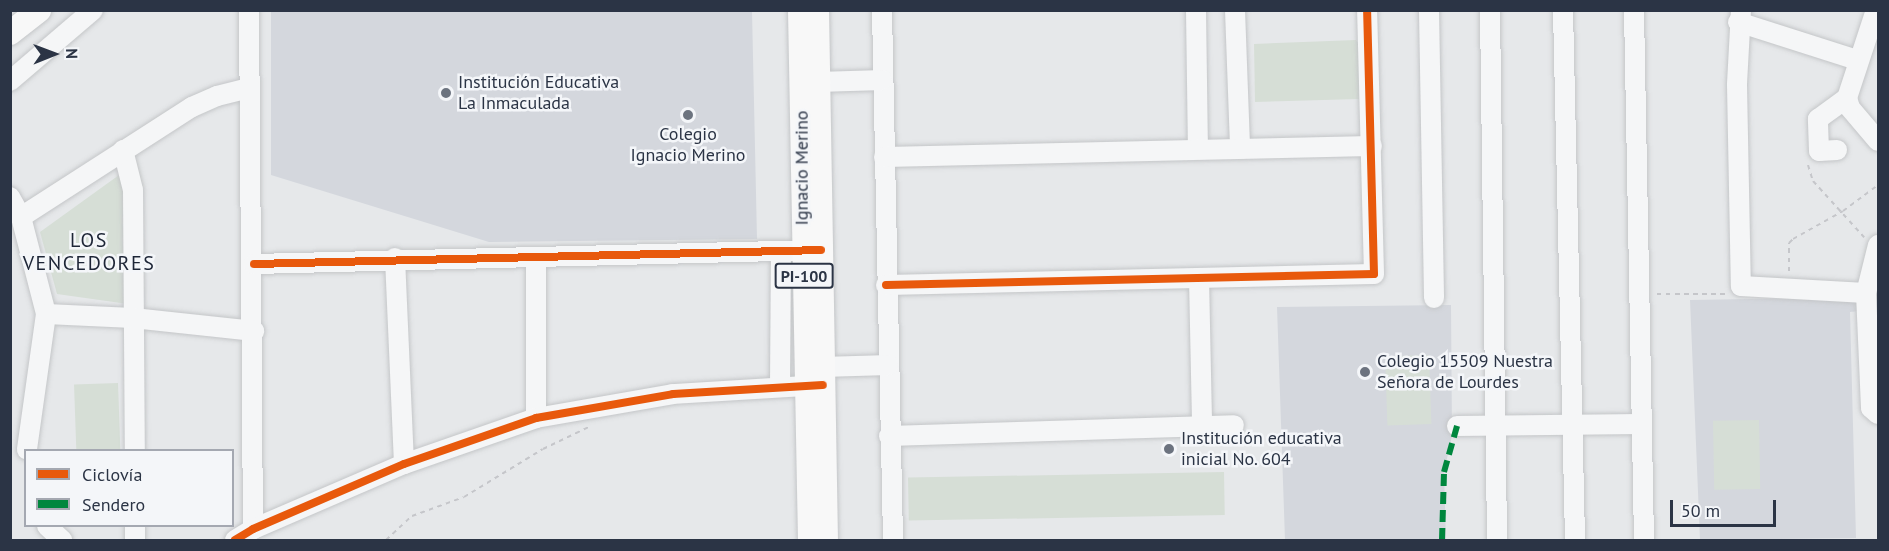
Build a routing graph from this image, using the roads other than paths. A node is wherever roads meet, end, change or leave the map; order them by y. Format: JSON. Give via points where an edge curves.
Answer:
{"nodes":[{"id":1,"x":39,"y":10,"type":"edge"},
{"id":2,"x":93,"y":10,"type":"edge"},
{"id":3,"x":249,"y":10,"type":"edge"},
{"id":4,"x":800,"y":10,"type":"edge"},
{"id":5,"x":817,"y":10,"type":"edge"},
{"id":6,"x":882,"y":10,"type":"edge"},
{"id":7,"x":1196,"y":10,"type":"edge"},
{"id":8,"x":1235,"y":10,"type":"edge"},
{"id":9,"x":1367,"y":10,"type":"edge"},
{"id":10,"x":1429,"y":10,"type":"edge"},
{"id":11,"x":1490,"y":10,"type":"edge"},
{"id":12,"x":1563,"y":10,"type":"edge"},
{"id":13,"x":1634,"y":10,"type":"edge"},
{"id":14,"x":1876,"y":10,"type":"edge"},
{"id":15,"x":1740,"y":16,"type":"edge"},
{"id":16,"x":10,"y":33,"type":"edge"},
{"id":17,"x":1857,"y":60,"type":"junction"},
{"id":18,"x":882,"y":80,"type":"junction"},
{"id":19,"x":10,"y":81,"type":"edge"},
{"id":20,"x":819,"y":82,"type":"junction"},
{"id":21,"x":250,"y":88,"type":"junction"},
{"id":22,"x":1847,"y":98,"type":"junction"},
{"id":23,"x":1878,"y":141,"type":"edge"},
{"id":24,"x":1371,"y":146,"type":"junction"},
{"id":25,"x":1198,"y":149,"type":"junction"},
{"id":26,"x":1240,"y":149,"type":"junction"},
{"id":27,"x":123,"y":150,"type":"junction"},
{"id":28,"x":1837,"y":150,"type":"dead end"},
{"id":29,"x":884,"y":157,"type":"junction"},
{"id":30,"x":14,"y":207,"type":"edge"},
{"id":31,"x":1874,"y":242,"type":"edge"},
{"id":32,"x":802,"y":250,"type":"junction"},
{"id":33,"x":394,"y":258,"type":"junction"},
{"id":34,"x":536,"y":258,"type":"junction"},
{"id":35,"x":254,"y":264,"type":"junction"},
{"id":36,"x":1199,"y":278,"type":"junction"},
{"id":37,"x":886,"y":285,"type":"junction"},
{"id":38,"x":1866,"y":293,"type":"junction"},
{"id":39,"x":1434,"y":298,"type":"dead end"},
{"id":40,"x":46,"y":314,"type":"junction"},
{"id":41,"x":134,"y":318,"type":"junction"},
{"id":42,"x":254,"y":331,"type":"junction"},
{"id":43,"x":888,"y":365,"type":"junction"},
{"id":44,"x":817,"y":379,"type":"junction"},
{"id":45,"x":780,"y":387,"type":"junction"},
{"id":46,"x":1878,"y":414,"type":"edge"},
{"id":47,"x":536,"y":418,"type":"junction"},
{"id":48,"x":1642,"y":424,"type":"junction"},
{"id":49,"x":1234,"y":425,"type":"dead end"},
{"id":50,"x":1572,"y":425,"type":"junction"},
{"id":51,"x":1202,"y":426,"type":"junction"},
{"id":52,"x":1457,"y":426,"type":"dead end"},
{"id":53,"x":1494,"y":426,"type":"junction"},
{"id":54,"x":20,"y":428,"type":"edge"},
{"id":55,"x":889,"y":436,"type":"junction"},
{"id":56,"x":27,"y":449,"type":"edge"},
{"id":57,"x":135,"y":449,"type":"edge"},
{"id":58,"x":405,"y":464,"type":"junction"},
{"id":59,"x":49,"y":527,"type":"edge"},
{"id":60,"x":253,"y":529,"type":"junction"},
{"id":61,"x":62,"y":540,"type":"edge"},
{"id":62,"x":235,"y":540,"type":"edge"},
{"id":63,"x":810,"y":540,"type":"edge"},
{"id":64,"x":826,"y":540,"type":"edge"},
{"id":65,"x":893,"y":540,"type":"edge"},
{"id":66,"x":1497,"y":540,"type":"edge"},
{"id":67,"x":1575,"y":540,"type":"edge"},
{"id":68,"x":1644,"y":540,"type":"edge"}],
"edges":[{"from":1,"to":16,"type":"main road"},
{"from":2,"to":19,"type":"street"},
{"from":3,"to":21,"type":"street"},
{"from":4,"to":32,"type":"main road","name":"Ignacio Merino","number":"PI-100"},
{"from":5,"to":20,"type":"main road","number":"PI-100"},
{"from":6,"to":18,"type":"street"},
{"from":7,"to":25,"type":"street"},
{"from":8,"to":26,"type":"street"},
{"from":9,"to":24,"type":"street"},
{"from":10,"to":39,"type":"street"},
{"from":11,"to":53,"type":"street"},
{"from":12,"to":50,"type":"street"},
{"from":13,"to":48,"type":"street"},
{"from":14,"to":17,"type":"street"},
{"from":15,"to":17,"type":"street"},
{"from":15,"to":38,"type":"street","via":[[1741,286]]},
{"from":17,"to":22,"type":"street"},
{"from":18,"to":20,"type":"street"},
{"from":18,"to":29,"type":"street"},
{"from":20,"to":32,"type":"main road","number":"PI-100"},
{"from":21,"to":27,"type":"street","via":[[192,107]]},
{"from":21,"to":35,"type":"street"},
{"from":22,"to":23,"type":"street","via":[[1850,108]]},
{"from":22,"to":28,"type":"street","via":[[1818,119],[1819,151]]},
{"from":24,"to":26,"type":"street"},
{"from":24,"to":36,"type":"street","via":[[1374,274]]},
{"from":25,"to":26,"type":"street"},
{"from":25,"to":29,"type":"street"},
{"from":27,"to":30,"type":"street"},
{"from":27,"to":41,"type":"street","via":[[133,190]]},
{"from":29,"to":37,"type":"street"},
{"from":30,"to":40,"type":"street"},
{"from":31,"to":38,"type":"street"},
{"from":32,"to":34,"type":"street"},
{"from":32,"to":44,"type":"main road","number":"PI-100"},
{"from":32,"to":45,"type":"street"},
{"from":33,"to":34,"type":"street"},
{"from":33,"to":35,"type":"street"},
{"from":33,"to":58,"type":"street"},
{"from":34,"to":47,"type":"street"},
{"from":35,"to":42,"type":"street"},
{"from":36,"to":37,"type":"street"},
{"from":36,"to":51,"type":"street"},
{"from":37,"to":43,"type":"street"},
{"from":38,"to":46,"type":"street","via":[[1871,408]]},
{"from":40,"to":41,"type":"street"},
{"from":40,"to":54,"type":"street"},
{"from":41,"to":42,"type":"street"},
{"from":41,"to":57,"type":"street"},
{"from":42,"to":60,"type":"street"},
{"from":43,"to":44,"type":"street"},
{"from":43,"to":55,"type":"street"},
{"from":44,"to":45,"type":"street"},
{"from":44,"to":63,"type":"main road","number":"PI-100"},
{"from":44,"to":64,"type":"main road","number":"PI-100"},
{"from":45,"to":47,"type":"street","via":[[673,394]]},
{"from":47,"to":58,"type":"street"},
{"from":48,"to":50,"type":"street"},
{"from":48,"to":68,"type":"street"},
{"from":49,"to":51,"type":"street"},
{"from":50,"to":53,"type":"street"},
{"from":50,"to":67,"type":"street"},
{"from":51,"to":55,"type":"street"},
{"from":52,"to":53,"type":"street"},
{"from":53,"to":66,"type":"street"},
{"from":54,"to":56,"type":"street"},
{"from":55,"to":65,"type":"street"},
{"from":58,"to":60,"type":"street"},
{"from":59,"to":61,"type":"street"},
{"from":60,"to":62,"type":"street"}]}
